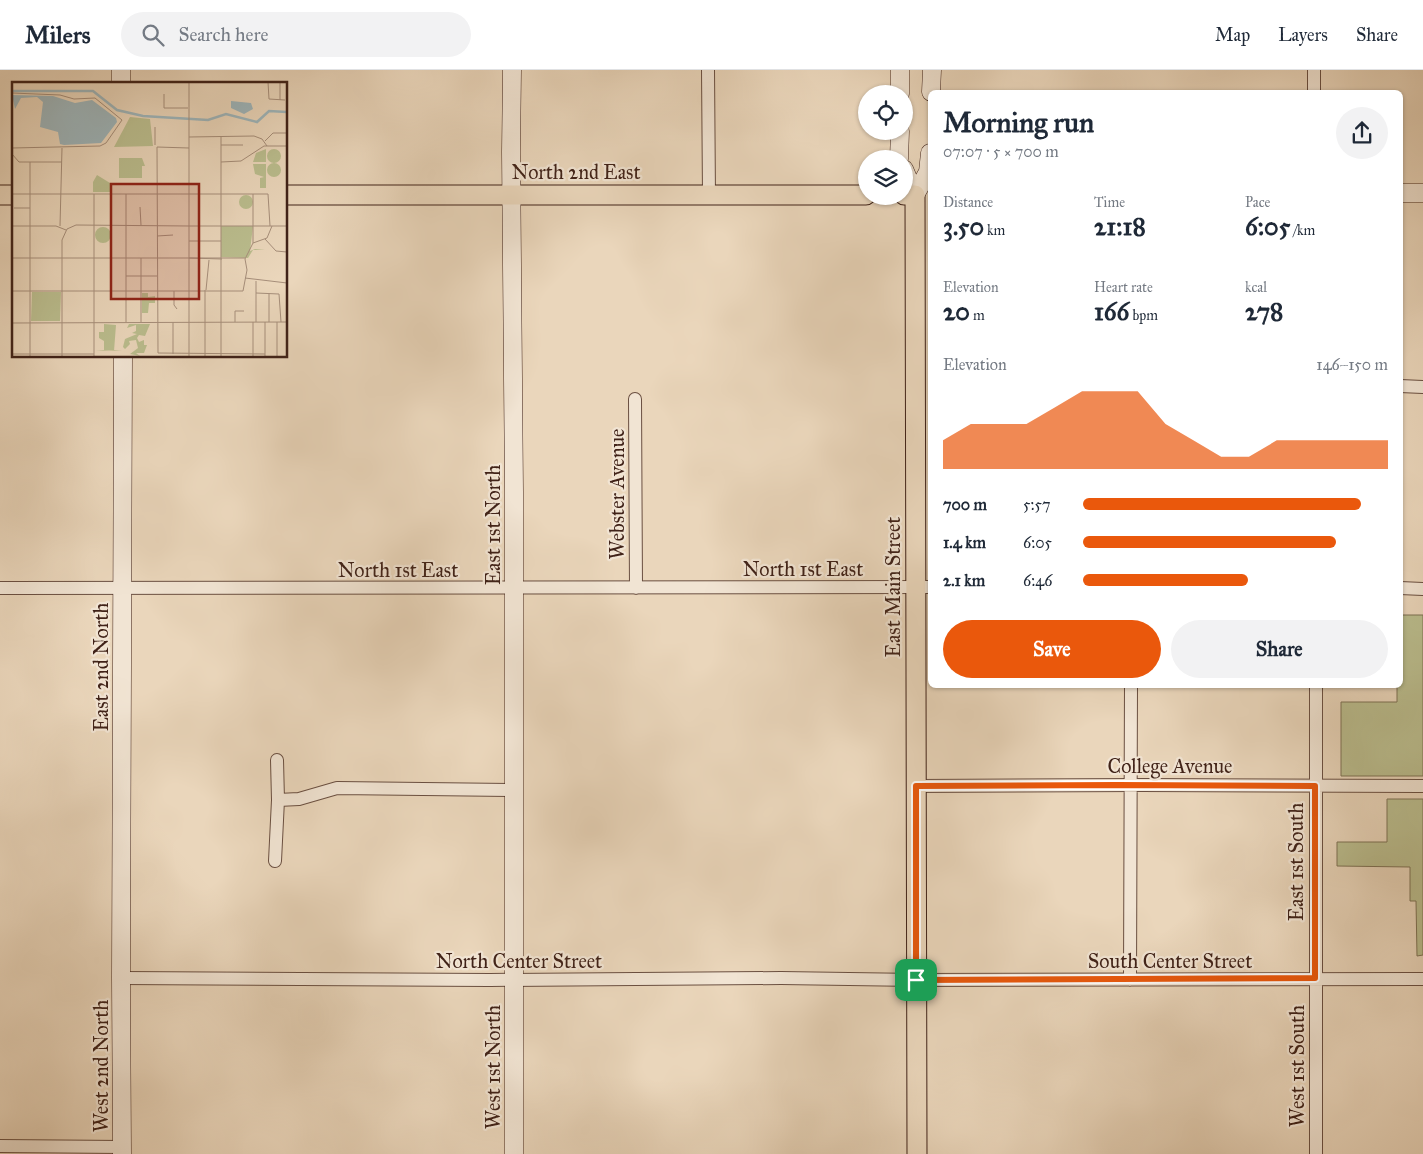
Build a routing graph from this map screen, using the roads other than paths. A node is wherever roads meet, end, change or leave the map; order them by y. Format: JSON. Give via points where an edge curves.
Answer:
{"nodes":[{"id":1,"x":512,"y":70,"type":"edge"},
{"id":2,"x":708,"y":70,"type":"edge"},
{"id":3,"x":900,"y":70,"type":"edge"},
{"id":4,"x":932,"y":70,"type":"edge"},
{"id":5,"x":1314,"y":70,"type":"edge"},
{"id":6,"x":900,"y":85,"type":"edge"},
{"id":7,"x":932,"y":90,"type":"edge"},
{"id":8,"x":1314,"y":90,"type":"edge"},
{"id":9,"x":928,"y":172,"type":"edge"},
{"id":10,"x":1403,"y":193,"type":"edge"},
{"id":11,"x":1423,"y":193,"type":"edge"},
{"id":12,"x":288,"y":195,"type":"edge"},
{"id":13,"x":512,"y":195,"type":"junction"},
{"id":14,"x":709,"y":195,"type":"junction"},
{"id":15,"x":858,"y":195,"type":"edge"},
{"id":16,"x":916,"y":195,"type":"edge"},
{"id":17,"x":123,"y":358,"type":"edge"},
{"id":18,"x":1403,"y":386,"type":"edge"},
{"id":19,"x":1423,"y":386,"type":"edge"},
{"id":20,"x":635,"y":399,"type":"dead end"},
{"id":21,"x":923,"y":587,"type":"edge"},
{"id":22,"x":0,"y":588,"type":"edge"},
{"id":23,"x":122,"y":588,"type":"junction"},
{"id":24,"x":514,"y":588,"type":"junction"},
{"id":25,"x":636,"y":588,"type":"junction"},
{"id":26,"x":1403,"y":588,"type":"edge"},
{"id":27,"x":1423,"y":589,"type":"edge"},
{"id":28,"x":1131,"y":688,"type":"edge"},
{"id":29,"x":1316,"y":688,"type":"edge"},
{"id":30,"x":277,"y":760,"type":"dead end"},
{"id":31,"x":1131,"y":785,"type":"junction"},
{"id":32,"x":916,"y":786,"type":"junction"},
{"id":33,"x":1315,"y":786,"type":"junction"},
{"id":34,"x":1423,"y":786,"type":"edge"},
{"id":35,"x":514,"y":790,"type":"junction"},
{"id":36,"x":278,"y":800,"type":"junction"},
{"id":37,"x":275,"y":862,"type":"dead end"},
{"id":38,"x":121,"y":978,"type":"junction"},
{"id":39,"x":1315,"y":978,"type":"junction"},
{"id":40,"x":1423,"y":979,"type":"edge"},
{"id":41,"x":515,"y":980,"type":"junction"},
{"id":42,"x":916,"y":980,"type":"junction"},
{"id":43,"x":1130,"y":980,"type":"junction"},
{"id":44,"x":0,"y":1146,"type":"edge"},
{"id":45,"x":122,"y":1150,"type":"edge"},
{"id":46,"x":514,"y":1154,"type":"edge"},
{"id":47,"x":917,"y":1154,"type":"edge"},
{"id":48,"x":1316,"y":1154,"type":"edge"}],
"edges":[{"from":1,"to":13,"type":"street","name":"East 1st North"},
{"from":2,"to":14,"type":"street"},
{"from":3,"to":6,"type":"street"},
{"from":4,"to":7,"type":"street"},
{"from":5,"to":8,"type":"street"},
{"from":9,"to":16,"type":"street"},
{"from":10,"to":11,"type":"street"},
{"from":12,"to":13,"type":"main road","name":"North 2nd East"},
{"from":13,"to":14,"type":"main road","name":"North 2nd East"},
{"from":13,"to":24,"type":"street","name":"East 1st North"},
{"from":14,"to":15,"type":"main road","name":"North 2nd East"},
{"from":16,"to":21,"type":"main road","name":"East Main Street"},
{"from":17,"to":23,"type":"street","name":"East 2nd North"},
{"from":18,"to":19,"type":"street"},
{"from":20,"to":25,"type":"street","name":"Webster Avenue"},
{"from":21,"to":25,"type":"street","name":"North 1st East"},
{"from":21,"to":32,"type":"main road","name":"East Main Street"},
{"from":22,"to":23,"type":"street","name":"North 1st East"},
{"from":23,"to":24,"type":"street","name":"North 1st East"},
{"from":23,"to":38,"type":"street","name":"East 2nd North"},
{"from":24,"to":25,"type":"street","name":"North 1st East"},
{"from":24,"to":35,"type":"street","name":"East 1st North"},
{"from":26,"to":27,"type":"street"},
{"from":28,"to":31,"type":"street"},
{"from":29,"to":33,"type":"street","name":"East 1st South"},
{"from":30,"to":36,"type":"street"},
{"from":31,"to":32,"type":"street","name":"College Avenue"},
{"from":31,"to":33,"type":"street","name":"College Avenue"},
{"from":31,"to":43,"type":"street"},
{"from":32,"to":42,"type":"main road","name":"East Main Street"},
{"from":33,"to":34,"type":"street","name":"College Avenue"},
{"from":33,"to":39,"type":"street","name":"East 1st South"},
{"from":35,"to":36,"type":"street","via":[[337,788],[299,799]]},
{"from":35,"to":41,"type":"street","name":"East 1st North"},
{"from":36,"to":37,"type":"street"},
{"from":38,"to":41,"type":"street","name":"North Center Street"},
{"from":38,"to":45,"type":"street","name":"West 2nd North"},
{"from":39,"to":40,"type":"street","name":"South Center Street"},
{"from":39,"to":43,"type":"street","name":"South Center Street"},
{"from":39,"to":48,"type":"street","name":"West 1st South"},
{"from":41,"to":42,"type":"street","name":"North Center Street"},
{"from":41,"to":46,"type":"street","name":"West 1st North"},
{"from":42,"to":43,"type":"street","name":"South Center Street"},
{"from":42,"to":47,"type":"main road","name":"East Main Street"},
{"from":44,"to":45,"type":"street"}]}
